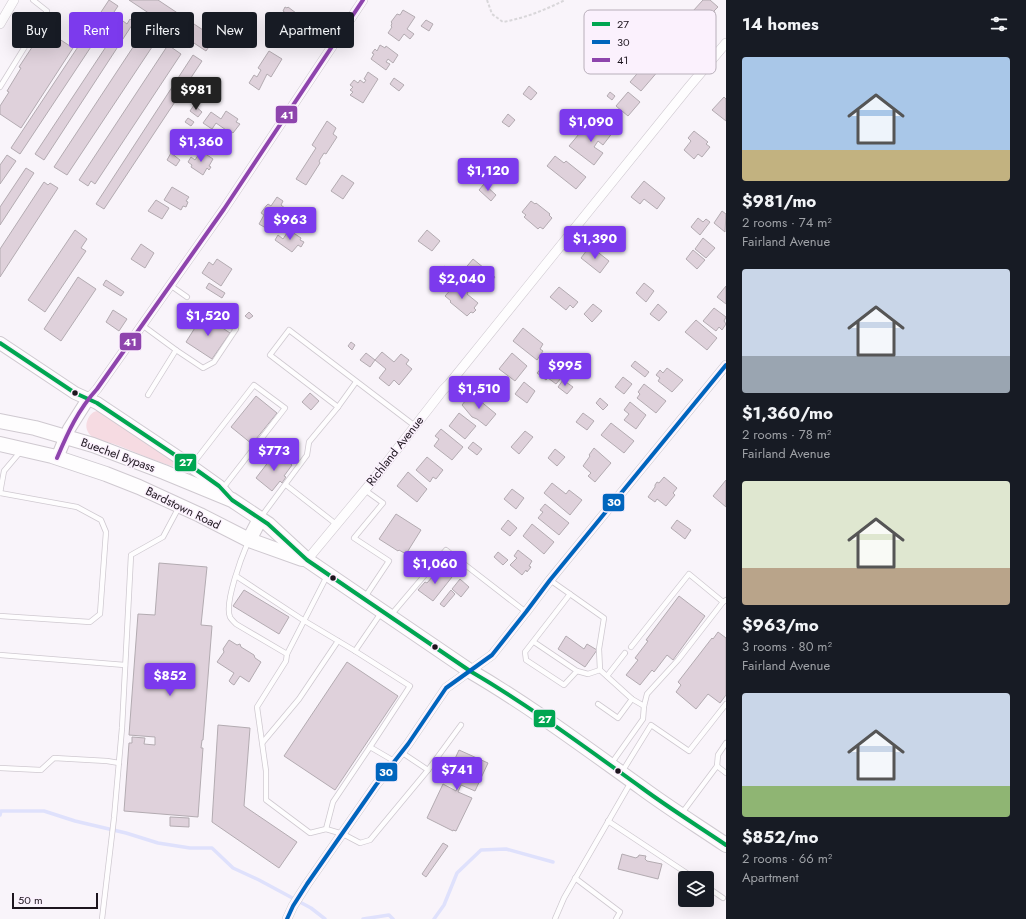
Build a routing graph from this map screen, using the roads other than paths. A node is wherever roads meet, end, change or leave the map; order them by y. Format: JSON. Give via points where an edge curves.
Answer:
{"nodes":[{"id":1,"x":14,"y":0,"type":"edge"},
{"id":2,"x":33,"y":0,"type":"edge"},
{"id":3,"x":363,"y":0,"type":"edge"},
{"id":4,"x":0,"y":24,"type":"edge"},
{"id":5,"x":726,"y":43,"type":"edge"},
{"id":6,"x":716,"y":55,"type":"edge"},
{"id":7,"x":700,"y":74,"type":"edge"},
{"id":8,"x":0,"y":86,"type":"edge"},
{"id":9,"x":170,"y":286,"type":"junction"},
{"id":10,"x":188,"y":296,"type":"dead end"},
{"id":11,"x":212,"y":312,"type":"dead end"},
{"id":12,"x":142,"y":325,"type":"junction"},
{"id":13,"x":0,"y":342,"type":"edge"},
{"id":14,"x":176,"y":350,"type":"junction"},
{"id":15,"x":726,"y":365,"type":"edge"},
{"id":16,"x":356,"y":382,"type":"junction"},
{"id":17,"x":148,"y":395,"type":"dead end"},
{"id":18,"x":88,"y":399,"type":"junction"},
{"id":19,"x":338,"y":406,"type":"junction"},
{"id":20,"x":0,"y":421,"type":"edge"},
{"id":21,"x":415,"y":426,"type":"junction"},
{"id":22,"x":66,"y":437,"type":"junction"},
{"id":23,"x":0,"y":444,"type":"edge"},
{"id":24,"x":23,"y":449,"type":"junction"},
{"id":25,"x":57,"y":458,"type":"junction"},
{"id":26,"x":191,"y":466,"type":"junction"},
{"id":27,"x":286,"y":485,"type":"junction"},
{"id":28,"x":222,"y":489,"type":"junction"},
{"id":29,"x":365,"y":490,"type":"junction"},
{"id":30,"x":0,"y":493,"type":"edge"},
{"id":31,"x":232,"y":500,"type":"junction"},
{"id":32,"x":180,"y":505,"type":"junction"},
{"id":33,"x":260,"y":519,"type":"junction"},
{"id":34,"x":336,"y":524,"type":"junction"},
{"id":35,"x":249,"y":540,"type":"junction"},
{"id":36,"x":307,"y":560,"type":"junction"},
{"id":37,"x":328,"y":574,"type":"junction"},
{"id":38,"x":236,"y":576,"type":"junction"},
{"id":39,"x":550,"y":580,"type":"junction"},
{"id":40,"x":570,"y":594,"type":"junction"},
{"id":41,"x":364,"y":599,"type":"junction"},
{"id":42,"x":724,"y":601,"type":"edge"},
{"id":43,"x":526,"y":612,"type":"junction"},
{"id":44,"x":386,"y":614,"type":"junction"},
{"id":45,"x":0,"y":616,"type":"edge"},
{"id":46,"x":303,"y":620,"type":"junction"},
{"id":47,"x":338,"y":641,"type":"junction"},
{"id":48,"x":534,"y":642,"type":"junction"},
{"id":49,"x":630,"y":647,"type":"dead end"},
{"id":50,"x":355,"y":651,"type":"junction"},
{"id":51,"x":625,"y":653,"type":"dead end"},
{"id":52,"x":287,"y":654,"type":"junction"},
{"id":53,"x":0,"y":655,"type":"edge"},
{"id":54,"x":125,"y":665,"type":"junction"},
{"id":55,"x":600,"y":670,"type":"junction"},
{"id":56,"x":470,"y":671,"type":"junction"},
{"id":57,"x":577,"y":671,"type":"junction"},
{"id":58,"x":607,"y":676,"type":"junction"},
{"id":59,"x":632,"y":699,"type":"junction"},
{"id":60,"x":598,"y":704,"type":"dead end"},
{"id":61,"x":726,"y":704,"type":"edge"},
{"id":62,"x":644,"y":706,"type":"junction"},
{"id":63,"x":643,"y":719,"type":"junction"},
{"id":64,"x":461,"y":725,"type":"dead end"},
{"id":65,"x":651,"y":725,"type":"junction"},
{"id":66,"x":263,"y":742,"type":"junction"},
{"id":67,"x":726,"y":744,"type":"edge"},
{"id":68,"x":370,"y":747,"type":"junction"},
{"id":69,"x":401,"y":752,"type":"junction"},
{"id":70,"x":394,"y":761,"type":"junction"},
{"id":71,"x":119,"y":763,"type":"junction"},
{"id":72,"x":717,"y":766,"type":"junction"},
{"id":73,"x":0,"y":768,"type":"edge"},
{"id":74,"x":428,"y":770,"type":"junction"},
{"id":75,"x":621,"y":773,"type":"junction"},
{"id":76,"x":726,"y":773,"type":"edge"},
{"id":77,"x":681,"y":814,"type":"junction"},
{"id":78,"x":608,"y":821,"type":"junction"},
{"id":79,"x":326,"y":829,"type":"junction"},
{"id":80,"x":343,"y":834,"type":"junction"},
{"id":81,"x":726,"y":844,"type":"edge"},
{"id":82,"x":683,"y":871,"type":"edge"},
{"id":83,"x":575,"y":878,"type":"junction"},
{"id":84,"x":714,"y":892,"type":"edge"},
{"id":85,"x":723,"y":898,"type":"dead end"},
{"id":86,"x":102,"y":919,"type":"edge"},
{"id":87,"x":287,"y":919,"type":"edge"},
{"id":88,"x":555,"y":919,"type":"edge"},
{"id":89,"x":616,"y":919,"type":"edge"}],
"edges":[{"from":1,"to":4,"type":"street"},
{"from":2,"to":8,"type":"lane","via":[[46,11]]},
{"from":3,"to":9,"type":"street","via":[[224,210]]},
{"from":5,"to":6,"type":"street","name":"Richland Avenue"},
{"from":7,"to":21,"type":"street","name":"Richland Avenue"},
{"from":9,"to":10,"type":"lane"},
{"from":9,"to":12,"type":"street"},
{"from":11,"to":14,"type":"lane","via":[[236,329],[214,362],[203,368]]},
{"from":12,"to":14,"type":"lane"},
{"from":12,"to":18,"type":"street"},
{"from":13,"to":18,"type":"main road","name":"Bardstown Road","via":[[75,393]]},
{"from":14,"to":17,"type":"lane"},
{"from":15,"to":39,"type":"street"},
{"from":16,"to":19,"type":"lane"},
{"from":16,"to":19,"type":"lane","via":[[288,330],[270,355]]},
{"from":16,"to":21,"type":"lane"},
{"from":18,"to":22,"type":"main road"},
{"from":18,"to":26,"type":"main road","name":"Bardstown Road"},
{"from":19,"to":27,"type":"lane","via":[[309,442],[307,455]]},
{"from":20,"to":22,"type":"main road","name":"Buechel Bypass"},
{"from":21,"to":29,"type":"street","name":"Richland Avenue"},
{"from":22,"to":25,"type":"main road"},
{"from":22,"to":31,"type":"main road","name":"Buechel Bypass","via":[[130,458]]},
{"from":23,"to":24,"type":"main road"},
{"from":24,"to":25,"type":"main road"},
{"from":24,"to":30,"type":"lane","via":[[4,471]]},
{"from":25,"to":32,"type":"main road","name":"Bardstown Road","via":[[106,474]]},
{"from":26,"to":28,"type":"main road","name":"Bardstown Road"},
{"from":26,"to":28,"type":"lane","via":[[254,385],[285,408]]},
{"from":27,"to":33,"type":"lane"},
{"from":27,"to":34,"type":"lane"},
{"from":28,"to":31,"type":"main road","name":"Bardstown Road"},
{"from":29,"to":34,"type":"street","name":"Richland Avenue"},
{"from":29,"to":41,"type":"lane","via":[[383,503],[354,538],[388,561]]},
{"from":30,"to":45,"type":"lane","via":[[77,507],[101,520],[106,532],[100,614],[90,622]]},
{"from":31,"to":33,"type":"main road","name":"Bardstown Road"},
{"from":32,"to":35,"type":"main road","name":"Bardstown Road"},
{"from":32,"to":54,"type":"lane","via":[[163,537],[131,555]]},
{"from":33,"to":35,"type":"main road"},
{"from":33,"to":36,"type":"main road","name":"Bardstown Road"},
{"from":34,"to":36,"type":"street","name":"Richland Avenue"},
{"from":35,"to":36,"type":"main road","name":"Bardstown Road"},
{"from":35,"to":38,"type":"lane"},
{"from":36,"to":37,"type":"main road","name":"Bardstown Road"},
{"from":37,"to":41,"type":"main road","name":"Bardstown Road"},
{"from":37,"to":46,"type":"lane"},
{"from":38,"to":46,"type":"lane"},
{"from":38,"to":52,"type":"lane","via":[[228,608],[230,618]]},
{"from":39,"to":40,"type":"lane"},
{"from":39,"to":43,"type":"street"},
{"from":40,"to":48,"type":"lane"},
{"from":40,"to":55,"type":"lane","via":[[604,618],[599,649]]},
{"from":41,"to":44,"type":"main road","name":"Bardstown Road"},
{"from":42,"to":49,"type":"lane","via":[[689,574]]},
{"from":42,"to":62,"type":"lane","via":[[678,660],[647,694]]},
{"from":43,"to":44,"type":"lane","via":[[446,550]]},
{"from":43,"to":56,"type":"street","via":[[492,655]]},
{"from":44,"to":50,"type":"lane"},
{"from":44,"to":56,"type":"main road","name":"Bardstown Road"},
{"from":46,"to":47,"type":"lane"},
{"from":46,"to":52,"type":"lane"},
{"from":47,"to":50,"type":"lane"},
{"from":47,"to":66,"type":"lane","via":[[299,699]]},
{"from":48,"to":57,"type":"lane"},
{"from":48,"to":57,"type":"lane","via":[[525,652],[526,660],[551,677],[564,685]]},
{"from":50,"to":68,"type":"lane","via":[[410,686]]},
{"from":51,"to":58,"type":"lane"},
{"from":52,"to":66,"type":"lane","via":[[286,660],[257,707]]},
{"from":53,"to":54,"type":"lane"},
{"from":54,"to":71,"type":"lane"},
{"from":55,"to":57,"type":"lane","via":[[588,674]]},
{"from":55,"to":58,"type":"lane"},
{"from":56,"to":69,"type":"street","via":[[446,688]]},
{"from":56,"to":75,"type":"main road","name":"Bardstown Road"},
{"from":58,"to":59,"type":"lane"},
{"from":59,"to":60,"type":"lane","via":[[618,718]]},
{"from":59,"to":62,"type":"lane"},
{"from":61,"to":65,"type":"lane","via":[[690,751]]},
{"from":62,"to":63,"type":"lane"},
{"from":63,"to":65,"type":"lane"},
{"from":63,"to":75,"type":"lane"},
{"from":64,"to":74,"type":"lane"},
{"from":65,"to":75,"type":"lane"},
{"from":66,"to":79,"type":"lane","via":[[266,800],[310,833]]},
{"from":67,"to":72,"type":"lane","via":[[718,755]]},
{"from":68,"to":70,"type":"lane"},
{"from":68,"to":79,"type":"lane","via":[[333,802]]},
{"from":69,"to":70,"type":"street"},
{"from":69,"to":74,"type":"lane"},
{"from":70,"to":80,"type":"street"},
{"from":71,"to":73,"type":"lane","via":[[54,758],[41,770]]},
{"from":71,"to":86,"type":"lane"},
{"from":72,"to":76,"type":"lane"},
{"from":72,"to":77,"type":"lane"},
{"from":74,"to":80,"type":"lane","via":[[370,840],[360,842]]},
{"from":75,"to":77,"type":"main road","name":"Bardstown Road"},
{"from":75,"to":78,"type":"lane"},
{"from":77,"to":81,"type":"main road","name":"Bardstown Road"},
{"from":78,"to":82,"type":"lane"},
{"from":78,"to":83,"type":"lane"},
{"from":79,"to":80,"type":"lane"},
{"from":80,"to":87,"type":"street","via":[[307,884]]},
{"from":83,"to":88,"type":"lane"},
{"from":83,"to":89,"type":"lane","via":[[620,912]]},
{"from":84,"to":85,"type":"lane"}]}
